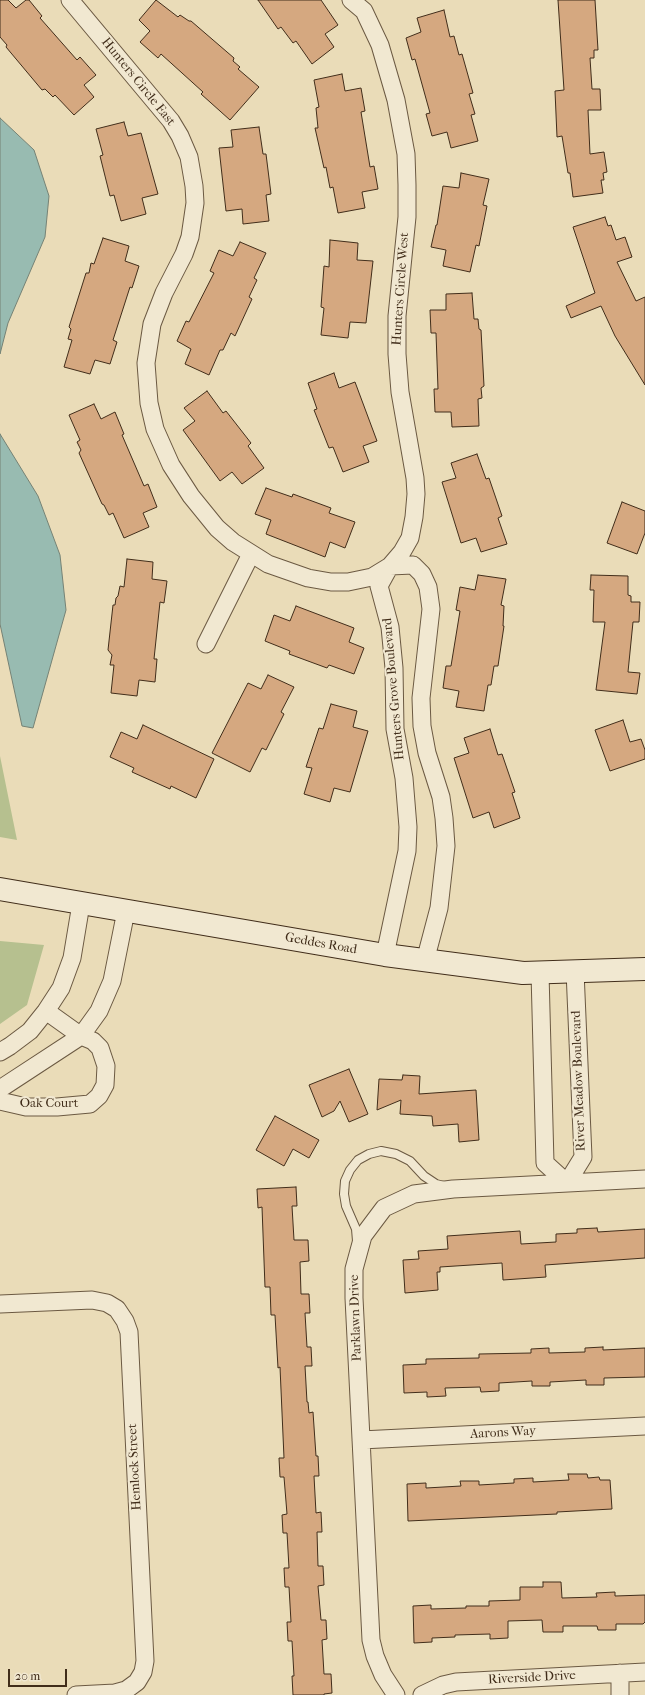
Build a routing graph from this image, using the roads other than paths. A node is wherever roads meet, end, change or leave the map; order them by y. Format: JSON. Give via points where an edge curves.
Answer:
{"nodes":[{"id":1,"x":70,"y":0,"type":"edge"},
{"id":2,"x":351,"y":0,"type":"edge"},
{"id":3,"x":364,"y":5,"type":"edge"},
{"id":4,"x":251,"y":554,"type":"junction"},
{"id":5,"x":390,"y":566,"type":"junction"},
{"id":6,"x":206,"y":644,"type":"dead end"},
{"id":7,"x":0,"y":889,"type":"edge"},
{"id":8,"x":81,"y":904,"type":"junction"},
{"id":9,"x":126,"y":911,"type":"junction"},
{"id":10,"x":385,"y":955,"type":"junction"},
{"id":11,"x":425,"y":961,"type":"junction"},
{"id":12,"x":645,"y":968,"type":"edge"},
{"id":13,"x":575,"y":971,"type":"junction"},
{"id":14,"x":540,"y":973,"type":"junction"},
{"id":15,"x":46,"y":1011,"type":"junction"},
{"id":16,"x":81,"y":1036,"type":"junction"},
{"id":17,"x":0,"y":1052,"type":"edge"},
{"id":18,"x":0,"y":1090,"type":"edge"},
{"id":19,"x":0,"y":1101,"type":"edge"},
{"id":20,"x":645,"y":1179,"type":"edge"},
{"id":21,"x":567,"y":1183,"type":"junction"},
{"id":22,"x":453,"y":1189,"type":"junction"},
{"id":23,"x":358,"y":1253,"type":"junction"},
{"id":24,"x":0,"y":1304,"type":"edge"},
{"id":25,"x":645,"y":1426,"type":"edge"},
{"id":26,"x":361,"y":1440,"type":"junction"},
{"id":27,"x":645,"y":1672,"type":"edge"},
{"id":28,"x":620,"y":1673,"type":"junction"},
{"id":29,"x":76,"y":1695,"type":"edge"},
{"id":30,"x":396,"y":1695,"type":"edge"},
{"id":31,"x":422,"y":1695,"type":"edge"},
{"id":32,"x":620,"y":1695,"type":"edge"}],
"edges":[{"from":1,"to":4,"type":"street","name":"Hunters Circle East","via":[[171,121],[189,158],[194,186],[194,220],[184,254],[152,324],[146,363],[149,403],[162,447],[191,496],[217,528]]},
{"from":2,"to":3,"type":"street","name":"Hunters Circle West"},
{"from":3,"to":5,"type":"street","name":"Hunters Circle West","via":[[380,45],[396,100],[407,169],[407,217],[397,316],[397,354],[400,392],[416,494],[410,538]]},
{"from":4,"to":5,"type":"street","name":"Hunters Circle East","via":[[291,573],[331,582],[364,580]]},
{"from":4,"to":6,"type":"street"},
{"from":5,"to":10,"type":"street","name":"Hunters Grove Boulevard","via":[[379,586],[390,627],[395,729],[404,778],[408,827],[406,851]]},
{"from":5,"to":11,"type":"street","name":"Hunters Grove Boulevard","via":[[413,565],[422,574],[431,598],[421,698],[422,726],[427,753],[441,797],[446,846],[439,908]]},
{"from":7,"to":8,"type":"main road","name":"Geddes Road"},
{"from":8,"to":9,"type":"main road","name":"Geddes Road"},
{"from":8,"to":15,"type":"street","via":[[72,958],[61,988]]},
{"from":9,"to":10,"type":"main road","name":"Geddes Road"},
{"from":9,"to":16,"type":"street","via":[[112,981],[99,1011]]},
{"from":10,"to":11,"type":"main road","name":"Geddes Road"},
{"from":11,"to":14,"type":"main road","name":"Geddes Road"},
{"from":12,"to":13,"type":"main road","name":"Geddes Road"},
{"from":13,"to":14,"type":"main road","name":"Geddes Road"},
{"from":13,"to":21,"type":"street","name":"River Meadow Boulevard","via":[[583,1157]]},
{"from":14,"to":21,"type":"street","via":[[545,1163]]},
{"from":15,"to":16,"type":"street","name":"Oak Court"},
{"from":15,"to":17,"type":"street","via":[[30,1030]]},
{"from":16,"to":18,"type":"street"},
{"from":16,"to":19,"type":"street","name":"Oak Court","via":[[93,1041],[100,1048],[106,1066],[104,1085],[99,1096],[90,1104],[26,1107]]},
{"from":20,"to":21,"type":"street","name":"Parklawn Drive"},
{"from":21,"to":22,"type":"street","name":"Parklawn Drive"},
{"from":22,"to":23,"type":"street","name":"Parklawn Drive","via":[[414,1194],[384,1208],[363,1236]]},
{"from":22,"to":23,"type":"lane","via":[[436,1184],[410,1161],[396,1154],[381,1151],[358,1160],[345,1181],[344,1194],[356,1229]]},
{"from":23,"to":26,"type":"street","name":"Parklawn Drive","via":[[354,1269],[354,1298]]},
{"from":24,"to":29,"type":"street","name":"Hemlock Street","via":[[92,1300],[107,1303],[117,1309],[126,1321],[129,1332],[145,1661],[143,1672],[137,1682],[126,1690]]},
{"from":25,"to":26,"type":"street","name":"Aarons Way"},
{"from":26,"to":30,"type":"street","name":"Parklawn Drive","via":[[371,1640],[383,1675]]},
{"from":27,"to":28,"type":"street","name":"Riverside Drive"},
{"from":28,"to":31,"type":"street","name":"Riverside Drive","via":[[456,1682]]},
{"from":28,"to":32,"type":"street"}]}
